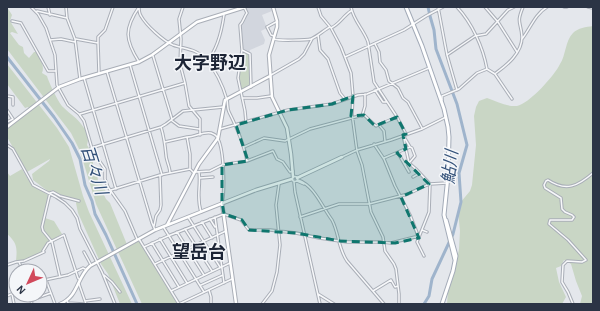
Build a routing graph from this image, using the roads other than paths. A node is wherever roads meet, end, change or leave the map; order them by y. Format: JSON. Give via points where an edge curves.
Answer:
{"nodes":[{"id":1,"x":31,"y":7,"type":"edge"},
{"id":2,"x":48,"y":7,"type":"edge"},
{"id":3,"x":66,"y":7,"type":"edge"},
{"id":4,"x":113,"y":7,"type":"edge"},
{"id":5,"x":139,"y":7,"type":"edge"},
{"id":6,"x":183,"y":7,"type":"edge"},
{"id":7,"x":245,"y":7,"type":"edge"},
{"id":8,"x":273,"y":7,"type":"edge"},
{"id":9,"x":318,"y":7,"type":"edge"},
{"id":10,"x":351,"y":7,"type":"edge"},
{"id":11,"x":406,"y":7,"type":"edge"},
{"id":12,"x":442,"y":7,"type":"edge"},
{"id":13,"x":457,"y":7,"type":"edge"},
{"id":14,"x":485,"y":7,"type":"edge"},
{"id":15,"x":514,"y":7,"type":"edge"},
{"id":16,"x":523,"y":7,"type":"edge"},
{"id":17,"x":547,"y":7,"type":"edge"},
{"id":18,"x":588,"y":7,"type":"edge"},
{"id":19,"x":593,"y":8,"type":"edge"},
{"id":20,"x":438,"y":9,"type":"edge"},
{"id":21,"x":351,"y":11,"type":"junction"},
{"id":22,"x":36,"y":12,"type":"junction"},
{"id":23,"x":224,"y":13,"type":"junction"},
{"id":24,"x":50,"y":15,"type":"junction"},
{"id":25,"x":67,"y":18,"type":"junction"},
{"id":26,"x":12,"y":21,"type":"dead end"},
{"id":27,"x":276,"y":21,"type":"junction"},
{"id":28,"x":498,"y":22,"type":"junction"},
{"id":29,"x":414,"y":24,"type":"junction"},
{"id":30,"x":330,"y":28,"type":"junction"},
{"id":31,"x":180,"y":34,"type":"junction"},
{"id":32,"x":318,"y":35,"type":"junction"},
{"id":33,"x":475,"y":36,"type":"junction"},
{"id":34,"x":273,"y":37,"type":"junction"},
{"id":35,"x":312,"y":38,"type":"junction"},
{"id":36,"x":522,"y":39,"type":"junction"},
{"id":37,"x":49,"y":40,"type":"junction"},
{"id":38,"x":75,"y":40,"type":"junction"},
{"id":39,"x":98,"y":43,"type":"junction"},
{"id":40,"x":169,"y":43,"type":"junction"},
{"id":41,"x":375,"y":44,"type":"junction"},
{"id":42,"x":180,"y":46,"type":"junction"},
{"id":43,"x":369,"y":46,"type":"junction"},
{"id":44,"x":242,"y":50,"type":"junction"},
{"id":45,"x":517,"y":52,"type":"junction"},
{"id":46,"x":152,"y":55,"type":"junction"},
{"id":47,"x":446,"y":55,"type":"junction"},
{"id":48,"x":345,"y":57,"type":"junction"},
{"id":49,"x":207,"y":61,"type":"junction"},
{"id":50,"x":139,"y":62,"type":"junction"},
{"id":51,"x":130,"y":65,"type":"junction"},
{"id":52,"x":429,"y":68,"type":"junction"},
{"id":53,"x":487,"y":69,"type":"junction"},
{"id":54,"x":56,"y":71,"type":"junction"},
{"id":55,"x":107,"y":72,"type":"junction"},
{"id":56,"x":99,"y":74,"type":"junction"},
{"id":57,"x":495,"y":74,"type":"junction"},
{"id":58,"x":270,"y":76,"type":"junction"},
{"id":59,"x":82,"y":79,"type":"junction"},
{"id":60,"x":185,"y":83,"type":"junction"},
{"id":61,"x":392,"y":83,"type":"junction"},
{"id":62,"x":59,"y":87,"type":"junction"},
{"id":63,"x":251,"y":87,"type":"junction"},
{"id":64,"x":379,"y":88,"type":"junction"},
{"id":65,"x":163,"y":90,"type":"junction"},
{"id":66,"x":375,"y":90,"type":"junction"},
{"id":67,"x":457,"y":90,"type":"junction"},
{"id":68,"x":241,"y":92,"type":"junction"},
{"id":69,"x":437,"y":92,"type":"junction"},
{"id":70,"x":365,"y":94,"type":"junction"},
{"id":71,"x":382,"y":94,"type":"junction"},
{"id":72,"x":7,"y":95,"type":"edge"},
{"id":73,"x":139,"y":96,"type":"junction"},
{"id":74,"x":271,"y":96,"type":"junction"},
{"id":75,"x":353,"y":96,"type":"junction"},
{"id":76,"x":379,"y":96,"type":"junction"},
{"id":77,"x":443,"y":96,"type":"junction"},
{"id":78,"x":226,"y":98,"type":"junction"},
{"id":79,"x":242,"y":98,"type":"junction"},
{"id":80,"x":345,"y":99,"type":"junction"},
{"id":81,"x":512,"y":99,"type":"dead end"},
{"id":82,"x":388,"y":102,"type":"junction"},
{"id":83,"x":441,"y":102,"type":"junction"},
{"id":84,"x":116,"y":103,"type":"junction"},
{"id":85,"x":13,"y":105,"type":"dead end"},
{"id":86,"x":223,"y":107,"type":"junction"},
{"id":87,"x":7,"y":110,"type":"edge"},
{"id":88,"x":93,"y":110,"type":"junction"},
{"id":89,"x":192,"y":110,"type":"junction"},
{"id":90,"x":279,"y":113,"type":"junction"},
{"id":91,"x":79,"y":114,"type":"junction"},
{"id":92,"x":362,"y":116,"type":"junction"},
{"id":93,"x":352,"y":117,"type":"junction"},
{"id":94,"x":398,"y":117,"type":"junction"},
{"id":95,"x":446,"y":117,"type":"junction"},
{"id":96,"x":171,"y":120,"type":"junction"},
{"id":97,"x":7,"y":122,"type":"edge"},
{"id":98,"x":246,"y":122,"type":"junction"},
{"id":99,"x":380,"y":124,"type":"junction"},
{"id":100,"x":236,"y":125,"type":"junction"},
{"id":101,"x":7,"y":127,"type":"edge"},
{"id":102,"x":161,"y":127,"type":"junction"},
{"id":103,"x":220,"y":129,"type":"junction"},
{"id":104,"x":422,"y":129,"type":"junction"},
{"id":105,"x":150,"y":130,"type":"junction"},
{"id":106,"x":199,"y":130,"type":"junction"},
{"id":107,"x":200,"y":134,"type":"junction"},
{"id":108,"x":406,"y":134,"type":"junction"},
{"id":109,"x":403,"y":135,"type":"junction"},
{"id":110,"x":126,"y":137,"type":"junction"},
{"id":111,"x":187,"y":137,"type":"junction"},
{"id":112,"x":218,"y":138,"type":"junction"},
{"id":113,"x":289,"y":140,"type":"junction"},
{"id":114,"x":385,"y":141,"type":"junction"},
{"id":115,"x":165,"y":142,"type":"junction"},
{"id":116,"x":103,"y":144,"type":"junction"},
{"id":117,"x":374,"y":144,"type":"junction"},
{"id":118,"x":7,"y":145,"type":"edge"},
{"id":119,"x":244,"y":147,"type":"junction"},
{"id":120,"x":410,"y":147,"type":"junction"},
{"id":121,"x":92,"y":148,"type":"junction"},
{"id":122,"x":406,"y":149,"type":"junction"},
{"id":123,"x":357,"y":150,"type":"junction"},
{"id":124,"x":398,"y":153,"type":"junction"},
{"id":125,"x":342,"y":157,"type":"joint"},
{"id":126,"x":383,"y":158,"type":"junction"},
{"id":127,"x":247,"y":161,"type":"junction"},
{"id":128,"x":409,"y":163,"type":"junction"},
{"id":129,"x":405,"y":164,"type":"junction"},
{"id":130,"x":222,"y":165,"type":"junction"},
{"id":131,"x":190,"y":169,"type":"junction"},
{"id":132,"x":199,"y":172,"type":"junction"},
{"id":133,"x":293,"y":172,"type":"junction"},
{"id":134,"x":409,"y":172,"type":"dead end"},
{"id":135,"x":170,"y":173,"type":"junction"},
{"id":136,"x":194,"y":173,"type":"junction"},
{"id":137,"x":420,"y":173,"type":"junction"},
{"id":138,"x":593,"y":173,"type":"edge"},
{"id":139,"x":161,"y":175,"type":"junction"},
{"id":140,"x":413,"y":176,"type":"dead end"},
{"id":141,"x":213,"y":177,"type":"dead end"},
{"id":142,"x":200,"y":178,"type":"junction"},
{"id":143,"x":295,"y":180,"type":"junction"},
{"id":144,"x":139,"y":182,"type":"junction"},
{"id":145,"x":448,"y":183,"type":"junction"},
{"id":146,"x":279,"y":184,"type":"junction"},
{"id":147,"x":429,"y":184,"type":"junction"},
{"id":148,"x":116,"y":189,"type":"junction"},
{"id":149,"x":111,"y":190,"type":"junction"},
{"id":150,"x":50,"y":193,"type":"junction"},
{"id":151,"x":401,"y":196,"type":"junction"},
{"id":152,"x":79,"y":201,"type":"dead end"},
{"id":153,"x":222,"y":203,"type":"junction"},
{"id":154,"x":369,"y":204,"type":"junction"},
{"id":155,"x":323,"y":209,"type":"junction"},
{"id":156,"x":201,"y":212,"type":"junction"},
{"id":157,"x":224,"y":214,"type":"junction"},
{"id":158,"x":188,"y":217,"type":"junction"},
{"id":159,"x":215,"y":217,"type":"junction"},
{"id":160,"x":300,"y":217,"type":"junction"},
{"id":161,"x":210,"y":219,"type":"junction"},
{"id":162,"x":202,"y":222,"type":"junction"},
{"id":163,"x":165,"y":226,"type":"junction"},
{"id":164,"x":194,"y":226,"type":"junction"},
{"id":165,"x":153,"y":227,"type":"junction"},
{"id":166,"x":185,"y":229,"type":"junction"},
{"id":167,"x":216,"y":229,"type":"junction"},
{"id":168,"x":155,"y":230,"type":"junction"},
{"id":169,"x":422,"y":230,"type":"junction"},
{"id":170,"x":226,"y":231,"type":"junction"},
{"id":171,"x":279,"y":231,"type":"junction"},
{"id":172,"x":177,"y":232,"type":"junction"},
{"id":173,"x":427,"y":232,"type":"dead end"},
{"id":174,"x":304,"y":234,"type":"junction"},
{"id":175,"x":217,"y":235,"type":"junction"},
{"id":176,"x":168,"y":236,"type":"junction"},
{"id":177,"x":212,"y":238,"type":"junction"},
{"id":178,"x":419,"y":238,"type":"junction"},
{"id":179,"x":138,"y":239,"type":"junction"},
{"id":180,"x":160,"y":239,"type":"junction"},
{"id":181,"x":338,"y":240,"type":"junction"},
{"id":182,"x":52,"y":241,"type":"junction"},
{"id":183,"x":203,"y":241,"type":"junction"},
{"id":184,"x":384,"y":242,"type":"junction"},
{"id":185,"x":152,"y":243,"type":"junction"},
{"id":186,"x":196,"y":245,"type":"junction"},
{"id":187,"x":144,"y":247,"type":"junction"},
{"id":188,"x":188,"y":249,"type":"junction"},
{"id":189,"x":84,"y":252,"type":"dead end"},
{"id":190,"x":179,"y":253,"type":"junction"},
{"id":191,"x":424,"y":256,"type":"dead end"},
{"id":192,"x":171,"y":257,"type":"junction"},
{"id":193,"x":163,"y":261,"type":"junction"},
{"id":194,"x":19,"y":262,"type":"joint"},
{"id":195,"x":96,"y":262,"type":"junction"},
{"id":196,"x":230,"y":263,"type":"junction"},
{"id":197,"x":155,"y":264,"type":"junction"},
{"id":198,"x":7,"y":265,"type":"edge"},
{"id":199,"x":91,"y":265,"type":"junction"},
{"id":200,"x":221,"y":267,"type":"junction"},
{"id":201,"x":86,"y":270,"type":"junction"},
{"id":202,"x":76,"y":271,"type":"junction"},
{"id":203,"x":212,"y":271,"type":"junction"},
{"id":204,"x":103,"y":274,"type":"junction"},
{"id":205,"x":204,"y":275,"type":"junction"},
{"id":206,"x":223,"y":275,"type":"junction"},
{"id":207,"x":60,"y":277,"type":"junction"},
{"id":208,"x":196,"y":279,"type":"junction"},
{"id":209,"x":233,"y":279,"type":"junction"},
{"id":210,"x":48,"y":280,"type":"edge"},
{"id":211,"x":80,"y":280,"type":"junction"},
{"id":212,"x":187,"y":283,"type":"junction"},
{"id":213,"x":224,"y":283,"type":"junction"},
{"id":214,"x":79,"y":284,"type":"junction"},
{"id":215,"x":48,"y":285,"type":"edge"},
{"id":216,"x":179,"y":286,"type":"junction"},
{"id":217,"x":200,"y":286,"type":"junction"},
{"id":218,"x":398,"y":286,"type":"junction"},
{"id":219,"x":171,"y":290,"type":"junction"},
{"id":220,"x":208,"y":290,"type":"junction"},
{"id":221,"x":120,"y":292,"type":"dead end"},
{"id":222,"x":204,"y":292,"type":"junction"},
{"id":223,"x":373,"y":292,"type":"junction"},
{"id":224,"x":51,"y":293,"type":"junction"},
{"id":225,"x":318,"y":294,"type":"junction"},
{"id":226,"x":100,"y":299,"type":"dead end"},
{"id":227,"x":67,"y":300,"type":"junction"},
{"id":228,"x":85,"y":301,"type":"junction"},
{"id":229,"x":236,"y":303,"type":"edge"},
{"id":230,"x":32,"y":304,"type":"edge"},
{"id":231,"x":55,"y":304,"type":"edge"},
{"id":232,"x":60,"y":304,"type":"edge"},
{"id":233,"x":85,"y":304,"type":"edge"},
{"id":234,"x":115,"y":304,"type":"edge"},
{"id":235,"x":211,"y":304,"type":"edge"},
{"id":236,"x":262,"y":304,"type":"edge"},
{"id":237,"x":320,"y":304,"type":"edge"},
{"id":238,"x":334,"y":304,"type":"edge"},
{"id":239,"x":384,"y":304,"type":"edge"},
{"id":240,"x":399,"y":304,"type":"edge"},
{"id":241,"x":442,"y":304,"type":"edge"},
{"id":242,"x":573,"y":304,"type":"edge"}],
"edges":[{"from":1,"to":22,"type":"street"},
{"from":2,"to":24,"type":"street"},
{"from":3,"to":25,"type":"street"},
{"from":4,"to":39,"type":"street","via":[[105,30],[98,37]]},
{"from":5,"to":40,"type":"street","via":[[142,18]]},
{"from":5,"to":50,"type":"street","via":[[130,22],[128,32],[132,51]]},
{"from":6,"to":31,"type":"street","via":[[179,19]]},
{"from":7,"to":23,"type":"street"},
{"from":7,"to":44,"type":"street","via":[[247,13],[240,25]]},
{"from":8,"to":27,"type":"street"},
{"from":9,"to":30,"type":"street"},
{"from":10,"to":21,"type":"street"},
{"from":11,"to":29,"type":"main road"},
{"from":12,"to":20,"type":"street"},
{"from":13,"to":33,"type":"street","via":[[467,18]]},
{"from":14,"to":28,"type":"street"},
{"from":15,"to":28,"type":"street"},
{"from":16,"to":36,"type":"street","via":[[519,17]]},
{"from":17,"to":36,"type":"street","via":[[541,10]]},
{"from":18,"to":19,"type":"street"},
{"from":20,"to":29,"type":"street"},
{"from":20,"to":47,"type":"street"},
{"from":21,"to":30,"type":"street","via":[[338,25]]},
{"from":21,"to":43,"type":"street"},
{"from":22,"to":24,"type":"street"},
{"from":22,"to":37,"type":"street","via":[[46,28]]},
{"from":23,"to":31,"type":"street","via":[[196,22]]},
{"from":23,"to":49,"type":"street","via":[[213,55]]},
{"from":24,"to":25,"type":"street"},
{"from":25,"to":38,"type":"street"},
{"from":26,"to":54,"type":"street","via":[[21,23],[48,71]]},
{"from":27,"to":34,"type":"street","via":[[277,27]]},
{"from":27,"to":34,"type":"street","via":[[267,27]]},
{"from":28,"to":33,"type":"street","via":[[486,34]]},
{"from":28,"to":45,"type":"street"},
{"from":29,"to":41,"type":"street"},
{"from":29,"to":52,"type":"main road"},
{"from":30,"to":32,"type":"street"},
{"from":30,"to":48,"type":"street"},
{"from":31,"to":40,"type":"street"},
{"from":31,"to":42,"type":"street"},
{"from":32,"to":35,"type":"street"},
{"from":32,"to":80,"type":"street","via":[[320,50],[328,59],[340,93]]},
{"from":33,"to":47,"type":"street"},
{"from":33,"to":53,"type":"street","via":[[484,54]]},
{"from":34,"to":35,"type":"street","via":[[278,41]]},
{"from":34,"to":58,"type":"street","via":[[269,55]]},
{"from":35,"to":58,"type":"street","via":[[299,59]]},
{"from":36,"to":45,"type":"street"},
{"from":37,"to":38,"type":"street"},
{"from":37,"to":54,"type":"street","via":[[55,55]]},
{"from":38,"to":39,"type":"street"},
{"from":38,"to":59,"type":"street"},
{"from":39,"to":56,"type":"street"},
{"from":40,"to":42,"type":"street"},
{"from":40,"to":46,"type":"street"},
{"from":41,"to":43,"type":"street"},
{"from":41,"to":61,"type":"street","via":[[380,62]]},
{"from":42,"to":49,"type":"street","via":[[201,54]]},
{"from":42,"to":60,"type":"street","via":[[180,64]]},
{"from":43,"to":48,"type":"street"},
{"from":43,"to":64,"type":"street","via":[[373,78]]},
{"from":44,"to":63,"type":"street","via":[[250,54]]},
{"from":44,"to":68,"type":"street","via":[[238,78]]},
{"from":45,"to":57,"type":"street","via":[[512,60]]},
{"from":46,"to":50,"type":"street"},
{"from":46,"to":65,"type":"street"},
{"from":47,"to":67,"type":"street"},
{"from":48,"to":75,"type":"street","via":[[351,72]]},
{"from":49,"to":78,"type":"street","via":[[222,84]]},
{"from":50,"to":51,"type":"street"},
{"from":51,"to":55,"type":"street"},
{"from":51,"to":73,"type":"street"},
{"from":52,"to":61,"type":"street"},
{"from":52,"to":69,"type":"main road"},
{"from":53,"to":57,"type":"street"},
{"from":53,"to":67,"type":"street","via":[[477,73]]},
{"from":54,"to":62,"type":"street"},
{"from":55,"to":56,"type":"street"},
{"from":55,"to":84,"type":"street"},
{"from":56,"to":59,"type":"street"},
{"from":57,"to":81,"type":"street"},
{"from":58,"to":63,"type":"street"},
{"from":58,"to":74,"type":"street"},
{"from":59,"to":62,"type":"street"},
{"from":59,"to":88,"type":"street"},
{"from":60,"to":65,"type":"street"},
{"from":60,"to":89,"type":"street"},
{"from":61,"to":64,"type":"street"},
{"from":61,"to":104,"type":"street","via":[[408,102]]},
{"from":62,"to":91,"type":"street","via":[[68,105]]},
{"from":62,"to":101,"type":"street"},
{"from":63,"to":68,"type":"street"},
{"from":64,"to":66,"type":"street"},
{"from":64,"to":71,"type":"street"},
{"from":65,"to":73,"type":"street"},
{"from":65,"to":96,"type":"street"},
{"from":66,"to":70,"type":"street"},
{"from":66,"to":76,"type":"street"},
{"from":67,"to":77,"type":"street"},
{"from":68,"to":78,"type":"street"},
{"from":68,"to":79,"type":"street"},
{"from":69,"to":77,"type":"street"},
{"from":69,"to":83,"type":"main road"},
{"from":70,"to":75,"type":"street"},
{"from":70,"to":92,"type":"street"},
{"from":71,"to":76,"type":"street"},
{"from":71,"to":82,"type":"street"},
{"from":72,"to":85,"type":"street","via":[[12,96]]},
{"from":73,"to":84,"type":"street"},
{"from":73,"to":105,"type":"street"},
{"from":74,"to":79,"type":"street"},
{"from":74,"to":90,"type":"street"},
{"from":75,"to":80,"type":"street"},
{"from":75,"to":93,"type":"street"},
{"from":76,"to":82,"type":"street","via":[[383,102]]},
{"from":77,"to":83,"type":"street"},
{"from":78,"to":86,"type":"street"},
{"from":78,"to":100,"type":"street","via":[[228,111]]},
{"from":79,"to":98,"type":"street"},
{"from":80,"to":90,"type":"street","via":[[332,104]]},
{"from":82,"to":94,"type":"street"},
{"from":83,"to":95,"type":"main road"},
{"from":84,"to":88,"type":"street"},
{"from":84,"to":110,"type":"street"},
{"from":86,"to":89,"type":"street"},
{"from":86,"to":103,"type":"street"},
{"from":87,"to":97,"type":"street","via":[[12,119]]},
{"from":88,"to":91,"type":"street"},
{"from":88,"to":116,"type":"street"},
{"from":89,"to":96,"type":"street","via":[[183,111]]},
{"from":89,"to":106,"type":"street","via":[[200,119]]},
{"from":90,"to":98,"type":"street"},
{"from":90,"to":113,"type":"street","via":[[285,123]]},
{"from":91,"to":121,"type":"street","via":[[88,130]]},
{"from":92,"to":93,"type":"street"},
{"from":92,"to":99,"type":"street","via":[[374,125]]},
{"from":93,"to":113,"type":"street","via":[[310,129]]},
{"from":93,"to":123,"type":"street"},
{"from":94,"to":99,"type":"street"},
{"from":94,"to":108,"type":"street"},
{"from":95,"to":104,"type":"street"},
{"from":95,"to":145,"type":"main road","via":[[449,137]]},
{"from":96,"to":102,"type":"street"},
{"from":96,"to":106,"type":"street","via":[[179,126]]},
{"from":98,"to":100,"type":"street"},
{"from":99,"to":114,"type":"street"},
{"from":100,"to":103,"type":"street"},
{"from":100,"to":119,"type":"street"},
{"from":102,"to":105,"type":"street"},
{"from":102,"to":115,"type":"street"},
{"from":103,"to":112,"type":"street"},
{"from":104,"to":108,"type":"street"},
{"from":105,"to":110,"type":"street"},
{"from":105,"to":139,"type":"street"},
{"from":106,"to":107,"type":"street"},
{"from":107,"to":111,"type":"street"},
{"from":107,"to":112,"type":"street","via":[[209,133]]},
{"from":108,"to":109,"type":"street"},
{"from":109,"to":114,"type":"street"},
{"from":109,"to":120,"type":"street"},
{"from":109,"to":122,"type":"street"},
{"from":110,"to":116,"type":"street"},
{"from":110,"to":144,"type":"street"},
{"from":111,"to":115,"type":"street"},
{"from":111,"to":131,"type":"street"},
{"from":112,"to":130,"type":"street"},
{"from":112,"to":136,"type":"street"},
{"from":113,"to":119,"type":"street","via":[[264,138]]},
{"from":113,"to":133,"type":"street"},
{"from":114,"to":117,"type":"street"},
{"from":115,"to":135,"type":"street"},
{"from":116,"to":121,"type":"street"},
{"from":116,"to":148,"type":"street"},
{"from":117,"to":123,"type":"street"},
{"from":117,"to":126,"type":"street"},
{"from":118,"to":150,"type":"street","via":[[13,150],[33,185]]},
{"from":119,"to":127,"type":"street"},
{"from":120,"to":122,"type":"street"},
{"from":120,"to":128,"type":"street","via":[[415,156]]},
{"from":121,"to":149,"type":"street","via":[[105,169],[106,183]]},
{"from":122,"to":124,"type":"street"},
{"from":122,"to":128,"type":"street"},
{"from":123,"to":125,"type":"street"},
{"from":123,"to":154,"type":"street"},
{"from":124,"to":126,"type":"street","via":[[394,152]]},
{"from":124,"to":129,"type":"street"},
{"from":125,"to":143,"type":"street"},
{"from":126,"to":151,"type":"street"},
{"from":127,"to":130,"type":"street"},
{"from":127,"to":133,"type":"street","via":[[273,151],[288,170]]},
{"from":128,"to":129,"type":"street"},
{"from":128,"to":137,"type":"street"},
{"from":129,"to":134,"type":"street"},
{"from":130,"to":132,"type":"street","via":[[210,171]]},
{"from":130,"to":153,"type":"street"},
{"from":131,"to":135,"type":"street"},
{"from":131,"to":136,"type":"street"},
{"from":132,"to":136,"type":"street"},
{"from":132,"to":142,"type":"street"},
{"from":133,"to":143,"type":"street"},
{"from":135,"to":139,"type":"street"},
{"from":136,"to":163,"type":"street"},
{"from":137,"to":140,"type":"street"},
{"from":137,"to":147,"type":"street"},
{"from":138,"to":242,"type":"street","via":[[570,187],[558,186],[548,180],[544,185],[561,198],[564,211],[574,217],[572,220],[550,220],[549,224],[586,260],[567,261],[563,265],[562,282]]},
{"from":139,"to":144,"type":"street"},
{"from":139,"to":165,"type":"street","via":[[161,204]]},
{"from":141,"to":142,"type":"street"},
{"from":142,"to":156,"type":"street","via":[[198,199]]},
{"from":143,"to":146,"type":"street"},
{"from":143,"to":155,"type":"street","via":[[313,190]]},
{"from":143,"to":160,"type":"street"},
{"from":144,"to":148,"type":"street"},
{"from":144,"to":165,"type":"street"},
{"from":145,"to":147,"type":"street"},
{"from":145,"to":241,"type":"main road","via":[[444,208],[455,260]]},
{"from":146,"to":153,"type":"street"},
{"from":146,"to":171,"type":"street","via":[[276,205]]},
{"from":147,"to":151,"type":"street"},
{"from":147,"to":169,"type":"street","via":[[430,208]]},
{"from":148,"to":149,"type":"street"},
{"from":149,"to":179,"type":"street","via":[[125,211]]},
{"from":150,"to":152,"type":"street"},
{"from":150,"to":182,"type":"street","via":[[42,227]]},
{"from":150,"to":195,"type":"street","via":[[72,210]]},
{"from":151,"to":154,"type":"street"},
{"from":151,"to":178,"type":"street"},
{"from":153,"to":156,"type":"street"},
{"from":153,"to":157,"type":"street"},
{"from":154,"to":155,"type":"street","via":[[338,204]]},
{"from":154,"to":184,"type":"street"},
{"from":155,"to":160,"type":"street"},
{"from":155,"to":181,"type":"street","via":[[334,226]]},
{"from":156,"to":158,"type":"street"},
{"from":157,"to":159,"type":"street"},
{"from":157,"to":170,"type":"street"},
{"from":157,"to":171,"type":"street","via":[[243,221],[249,230]]},
{"from":158,"to":163,"type":"street"},
{"from":158,"to":164,"type":"street"},
{"from":159,"to":161,"type":"street"},
{"from":159,"to":167,"type":"street"},
{"from":160,"to":174,"type":"street"},
{"from":161,"to":162,"type":"street"},
{"from":161,"to":167,"type":"street"},
{"from":162,"to":164,"type":"street"},
{"from":162,"to":177,"type":"street"},
{"from":163,"to":168,"type":"street"},
{"from":163,"to":176,"type":"street"},
{"from":164,"to":166,"type":"street"},
{"from":164,"to":183,"type":"street"},
{"from":165,"to":168,"type":"street"},
{"from":166,"to":172,"type":"street"},
{"from":166,"to":186,"type":"street"},
{"from":167,"to":175,"type":"street"},
{"from":168,"to":179,"type":"street"},
{"from":169,"to":173,"type":"street"},
{"from":169,"to":178,"type":"street"},
{"from":170,"to":175,"type":"street"},
{"from":170,"to":196,"type":"street"},
{"from":171,"to":174,"type":"street"},
{"from":171,"to":236,"type":"street","via":[[277,272],[272,292]]},
{"from":172,"to":176,"type":"street"},
{"from":172,"to":188,"type":"street"},
{"from":174,"to":181,"type":"street"},
{"from":174,"to":225,"type":"street"},
{"from":175,"to":177,"type":"street"},
{"from":175,"to":200,"type":"street"},
{"from":176,"to":180,"type":"street"},
{"from":176,"to":190,"type":"street"},
{"from":177,"to":183,"type":"street"},
{"from":178,"to":184,"type":"street"},
{"from":178,"to":191,"type":"street","via":[[417,244]]},
{"from":179,"to":187,"type":"street"},
{"from":179,"to":195,"type":"street"},
{"from":180,"to":185,"type":"street"},
{"from":180,"to":192,"type":"street"},
{"from":181,"to":184,"type":"street"},
{"from":181,"to":223,"type":"street","via":[[346,261]]},
{"from":182,"to":194,"type":"street","via":[[48,243],[44,252]]},
{"from":182,"to":202,"type":"street","via":[[64,235]]},
{"from":182,"to":207,"type":"street"},
{"from":183,"to":186,"type":"street"},
{"from":183,"to":200,"type":"street"},
{"from":184,"to":218,"type":"street","via":[[385,251],[394,264]]},
{"from":185,"to":187,"type":"street"},
{"from":185,"to":193,"type":"street"},
{"from":186,"to":188,"type":"street"},
{"from":186,"to":203,"type":"street"},
{"from":187,"to":197,"type":"street"},
{"from":188,"to":190,"type":"street"},
{"from":188,"to":205,"type":"street"},
{"from":189,"to":199,"type":"street"},
{"from":190,"to":192,"type":"street"},
{"from":190,"to":208,"type":"street"},
{"from":192,"to":193,"type":"street"},
{"from":192,"to":212,"type":"street"},
{"from":193,"to":197,"type":"street"},
{"from":193,"to":216,"type":"street"},
{"from":194,"to":198,"type":"street"},
{"from":195,"to":199,"type":"street"},
{"from":195,"to":204,"type":"street"},
{"from":196,"to":200,"type":"street"},
{"from":196,"to":209,"type":"street"},
{"from":197,"to":219,"type":"street"},
{"from":199,"to":201,"type":"street"},
{"from":200,"to":203,"type":"street"},
{"from":200,"to":206,"type":"street"},
{"from":201,"to":202,"type":"street","via":[[82,268]]},
{"from":201,"to":211,"type":"street"},
{"from":202,"to":207,"type":"street"},
{"from":202,"to":211,"type":"street"},
{"from":203,"to":205,"type":"street"},
{"from":204,"to":221,"type":"street"},
{"from":204,"to":234,"type":"street"},
{"from":205,"to":208,"type":"street"},
{"from":206,"to":213,"type":"street"},
{"from":206,"to":217,"type":"street"},
{"from":207,"to":210,"type":"street"},
{"from":208,"to":212,"type":"street"},
{"from":208,"to":217,"type":"street"},
{"from":209,"to":213,"type":"street"},
{"from":209,"to":229,"type":"street"},
{"from":211,"to":214,"type":"street"},
{"from":212,"to":216,"type":"street"},
{"from":213,"to":220,"type":"street"},
{"from":214,"to":227,"type":"street"},
{"from":214,"to":228,"type":"street"},
{"from":215,"to":224,"type":"street"},
{"from":216,"to":219,"type":"street"},
{"from":217,"to":222,"type":"street"},
{"from":218,"to":223,"type":"street","via":[[395,287],[391,280]]},
{"from":218,"to":240,"type":"street"},
{"from":219,"to":222,"type":"street","via":[[179,304]]},
{"from":220,"to":222,"type":"street"},
{"from":220,"to":235,"type":"street"},
{"from":223,"to":239,"type":"street"},
{"from":224,"to":230,"type":"street","via":[[34,299],[31,301]]},
{"from":224,"to":231,"type":"street"},
{"from":225,"to":237,"type":"street"},
{"from":225,"to":238,"type":"street"},
{"from":226,"to":228,"type":"street"},
{"from":227,"to":232,"type":"street"},
{"from":227,"to":233,"type":"street","via":[[68,303]]},
{"from":228,"to":233,"type":"street"}]}
